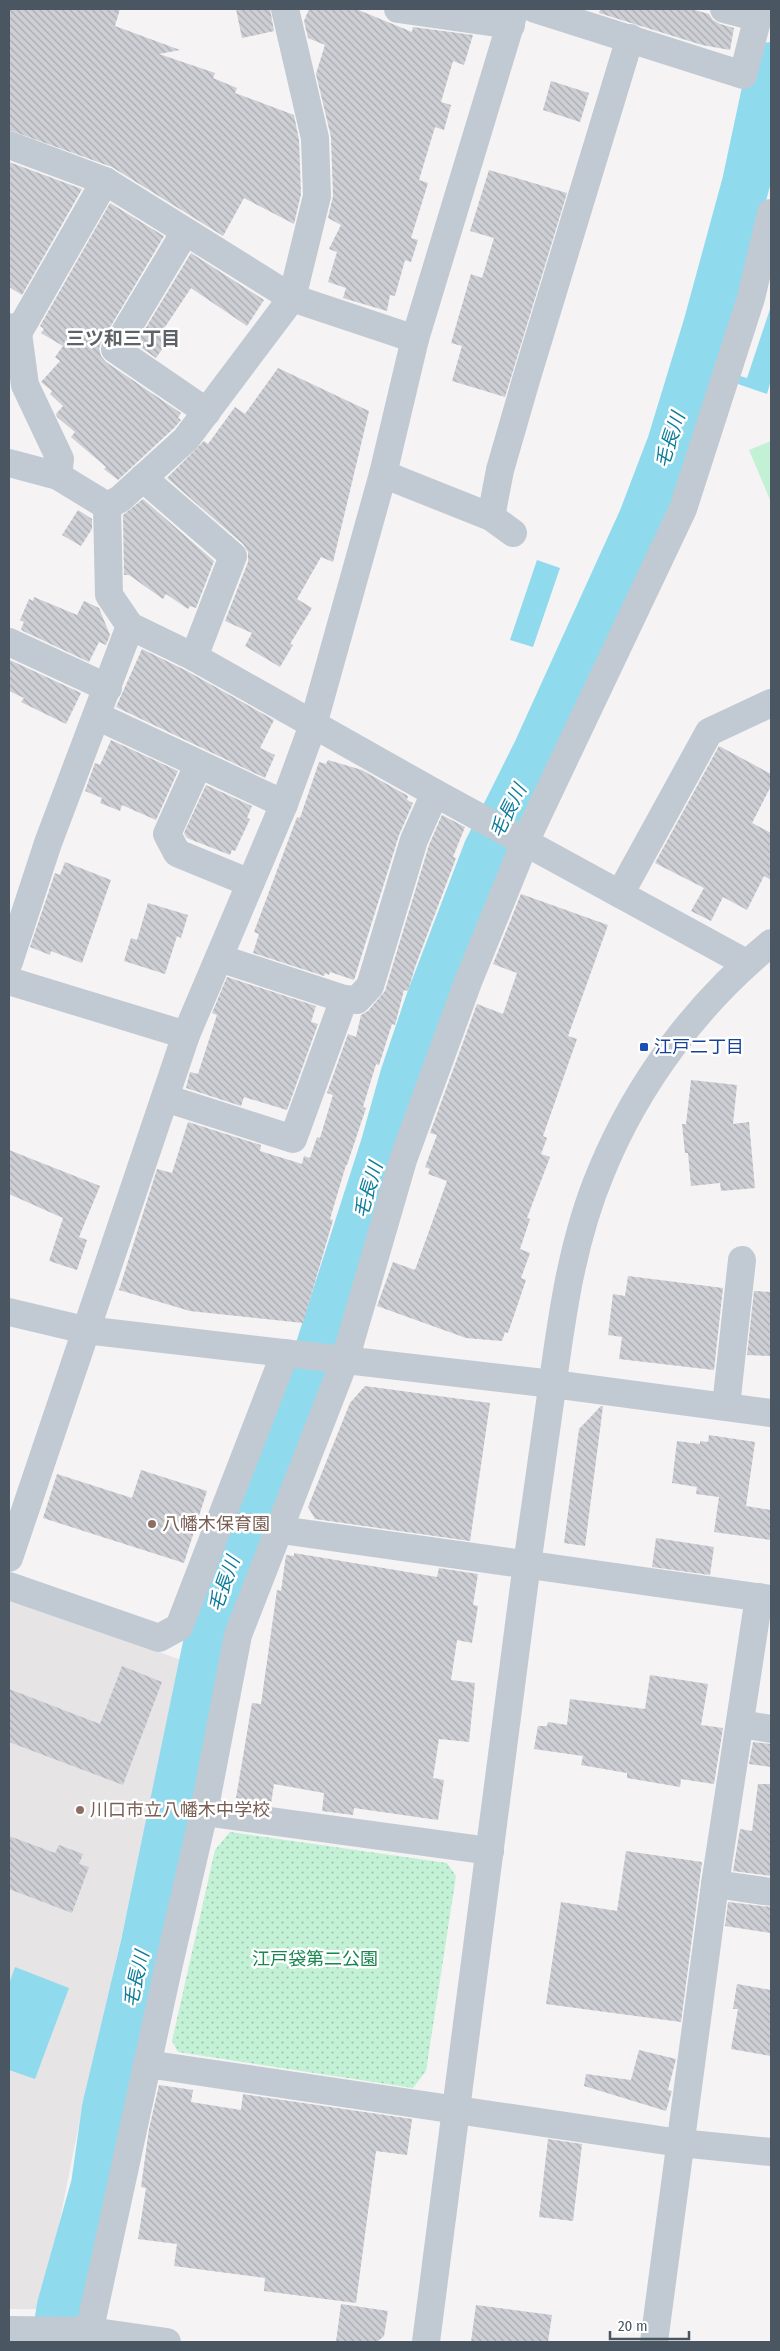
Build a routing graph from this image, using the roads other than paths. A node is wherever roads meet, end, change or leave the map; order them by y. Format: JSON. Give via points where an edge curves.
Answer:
{"nodes":[{"id":1,"x":285,"y":9,"type":"edge"},
{"id":2,"x":398,"y":9,"type":"edge"},
{"id":3,"x":535,"y":9,"type":"edge"},
{"id":4,"x":724,"y":9,"type":"edge"},
{"id":5,"x":760,"y":14,"type":"edge"},
{"id":6,"x":513,"y":17,"type":"edge"},
{"id":7,"x":630,"y":38,"type":"junction"},
{"id":8,"x":9,"y":145,"type":"edge"},
{"id":9,"x":105,"y":182,"type":"junction"},
{"id":10,"x":771,"y":213,"type":"edge"},
{"id":11,"x":185,"y":232,"type":"junction"},
{"id":12,"x":292,"y":298,"type":"junction"},
{"id":13,"x":13,"y":330,"type":"edge"},
{"id":14,"x":415,"y":339,"type":"junction"},
{"id":15,"x":207,"y":412,"type":"junction"},
{"id":16,"x":9,"y":463,"type":"edge"},
{"id":17,"x":383,"y":474,"type":"junction"},
{"id":18,"x":58,"y":476,"type":"junction"},
{"id":19,"x":143,"y":478,"type":"junction"},
{"id":20,"x":107,"y":506,"type":"junction"},
{"id":21,"x":491,"y":516,"type":"junction"},
{"id":22,"x":513,"y":533,"type":"dead end"},
{"id":23,"x":130,"y":626,"type":"junction"},
{"id":24,"x":9,"y":642,"type":"edge"},
{"id":25,"x":194,"y":657,"type":"junction"},
{"id":26,"x":108,"y":688,"type":"junction"},
{"id":27,"x":771,"y":702,"type":"edge"},
{"id":28,"x":97,"y":716,"type":"junction"},
{"id":29,"x":313,"y":725,"type":"junction"},
{"id":30,"x":198,"y":765,"type":"junction"},
{"id":31,"x":435,"y":793,"type":"junction"},
{"id":32,"x":284,"y":804,"type":"junction"},
{"id":33,"x":525,"y":842,"type":"junction"},
{"id":34,"x":250,"y":883,"type":"junction"},
{"id":35,"x":620,"y":894,"type":"junction"},
{"id":36,"x":771,"y":943,"type":"edge"},
{"id":37,"x":219,"y":958,"type":"junction"},
{"id":38,"x":9,"y":962,"type":"edge"},
{"id":39,"x":746,"y":963,"type":"junction"},
{"id":40,"x":9,"y":981,"type":"edge"},
{"id":41,"x":344,"y":999,"type":"junction"},
{"id":42,"x":186,"y":1035,"type":"junction"},
{"id":43,"x":165,"y":1098,"type":"junction"},
{"id":44,"x":742,"y":1260,"type":"dead end"},
{"id":45,"x":9,"y":1312,"type":"edge"},
{"id":46,"x":85,"y":1330,"type":"junction"},
{"id":47,"x":284,"y":1353,"type":"junction"},
{"id":48,"x":345,"y":1360,"type":"junction"},
{"id":49,"x":553,"y":1384,"type":"junction"},
{"id":50,"x":726,"y":1406,"type":"junction"},
{"id":51,"x":771,"y":1412,"type":"edge"},
{"id":52,"x":281,"y":1530,"type":"junction"},
{"id":53,"x":9,"y":1558,"type":"edge"},
{"id":54,"x":527,"y":1566,"type":"junction"},
{"id":55,"x":9,"y":1586,"type":"edge"},
{"id":56,"x":765,"y":1598,"type":"edge"},
{"id":57,"x":741,"y":1724,"type":"junction"},
{"id":58,"x":771,"y":1729,"type":"edge"},
{"id":59,"x":204,"y":1812,"type":"junction"},
{"id":60,"x":490,"y":1850,"type":"junction"},
{"id":61,"x":715,"y":1884,"type":"junction"},
{"id":62,"x":771,"y":1892,"type":"edge"},
{"id":63,"x":147,"y":2064,"type":"junction"},
{"id":64,"x":456,"y":2110,"type":"junction"},
{"id":65,"x":680,"y":2144,"type":"junction"},
{"id":66,"x":771,"y":2152,"type":"edge"},
{"id":67,"x":15,"y":2334,"type":"edge"},
{"id":68,"x":89,"y":2336,"type":"edge"},
{"id":69,"x":166,"y":2342,"type":"edge"},
{"id":70,"x":426,"y":2342,"type":"edge"},
{"id":71,"x":654,"y":2342,"type":"edge"}],
"edges":[{"from":1,"to":12,"type":"street","via":[[315,138],[317,196]]},
{"from":2,"to":6,"type":"street"},
{"from":3,"to":7,"type":"street"},
{"from":4,"to":5,"type":"street"},
{"from":5,"to":7,"type":"street","via":[[744,75]]},
{"from":6,"to":14,"type":"street"},
{"from":7,"to":21,"type":"street","via":[[526,380],[500,470]]},
{"from":8,"to":9,"type":"street"},
{"from":9,"to":11,"type":"street"},
{"from":9,"to":13,"type":"street"},
{"from":10,"to":33,"type":"street","via":[[751,298],[683,509]]},
{"from":11,"to":12,"type":"street"},
{"from":11,"to":15,"type":"street","via":[[115,349]]},
{"from":12,"to":14,"type":"street"},
{"from":12,"to":15,"type":"street"},
{"from":13,"to":18,"type":"street","via":[[26,386],[60,459]]},
{"from":14,"to":17,"type":"street"},
{"from":15,"to":19,"type":"street","via":[[186,439]]},
{"from":16,"to":18,"type":"street"},
{"from":17,"to":21,"type":"street"},
{"from":17,"to":29,"type":"street"},
{"from":18,"to":20,"type":"street"},
{"from":19,"to":20,"type":"street"},
{"from":19,"to":25,"type":"street","via":[[233,556]]},
{"from":20,"to":23,"type":"street","via":[[109,595]]},
{"from":21,"to":22,"type":"street"},
{"from":23,"to":25,"type":"street"},
{"from":23,"to":26,"type":"street"},
{"from":24,"to":26,"type":"street"},
{"from":25,"to":29,"type":"street"},
{"from":26,"to":28,"type":"street"},
{"from":27,"to":35,"type":"street","via":[[709,732]]},
{"from":28,"to":30,"type":"street"},
{"from":28,"to":38,"type":"street","via":[[48,843]]},
{"from":29,"to":31,"type":"street"},
{"from":29,"to":32,"type":"street"},
{"from":30,"to":32,"type":"street"},
{"from":30,"to":34,"type":"street","via":[[167,834],[177,853]]},
{"from":31,"to":33,"type":"street"},
{"from":31,"to":41,"type":"street","via":[[414,840],[370,986],[357,1000]]},
{"from":32,"to":34,"type":"street"},
{"from":33,"to":35,"type":"street"},
{"from":33,"to":48,"type":"street","via":[[468,982],[403,1160]]},
{"from":34,"to":37,"type":"street"},
{"from":35,"to":39,"type":"street"},
{"from":36,"to":39,"type":"street"},
{"from":37,"to":41,"type":"street"},
{"from":37,"to":42,"type":"street"},
{"from":39,"to":49,"type":"street","via":[[699,1013],[654,1073],[600,1173],[578,1236],[563,1306]]},
{"from":40,"to":42,"type":"street"},
{"from":41,"to":43,"type":"street","via":[[293,1138]]},
{"from":42,"to":43,"type":"street"},
{"from":43,"to":46,"type":"street"},
{"from":44,"to":50,"type":"street"},
{"from":45,"to":46,"type":"street"},
{"from":46,"to":47,"type":"street"},
{"from":46,"to":53,"type":"street"},
{"from":47,"to":48,"type":"street"},
{"from":47,"to":55,"type":"street","via":[[179,1627],[159,1638]]},
{"from":48,"to":49,"type":"street"},
{"from":48,"to":52,"type":"street"},
{"from":49,"to":50,"type":"street"},
{"from":49,"to":54,"type":"street"},
{"from":50,"to":51,"type":"street"},
{"from":52,"to":54,"type":"street"},
{"from":52,"to":59,"type":"street","via":[[238,1635]]},
{"from":54,"to":56,"type":"street"},
{"from":54,"to":60,"type":"street"},
{"from":56,"to":57,"type":"street"},
{"from":57,"to":58,"type":"street"},
{"from":57,"to":61,"type":"street"},
{"from":59,"to":60,"type":"street"},
{"from":59,"to":63,"type":"street"},
{"from":60,"to":64,"type":"street"},
{"from":61,"to":62,"type":"street"},
{"from":61,"to":65,"type":"street"},
{"from":63,"to":64,"type":"street"},
{"from":63,"to":68,"type":"street"},
{"from":64,"to":65,"type":"street"},
{"from":64,"to":70,"type":"street"},
{"from":65,"to":66,"type":"street"},
{"from":65,"to":71,"type":"street"},
{"from":67,"to":68,"type":"street"},
{"from":68,"to":69,"type":"street"}]}
